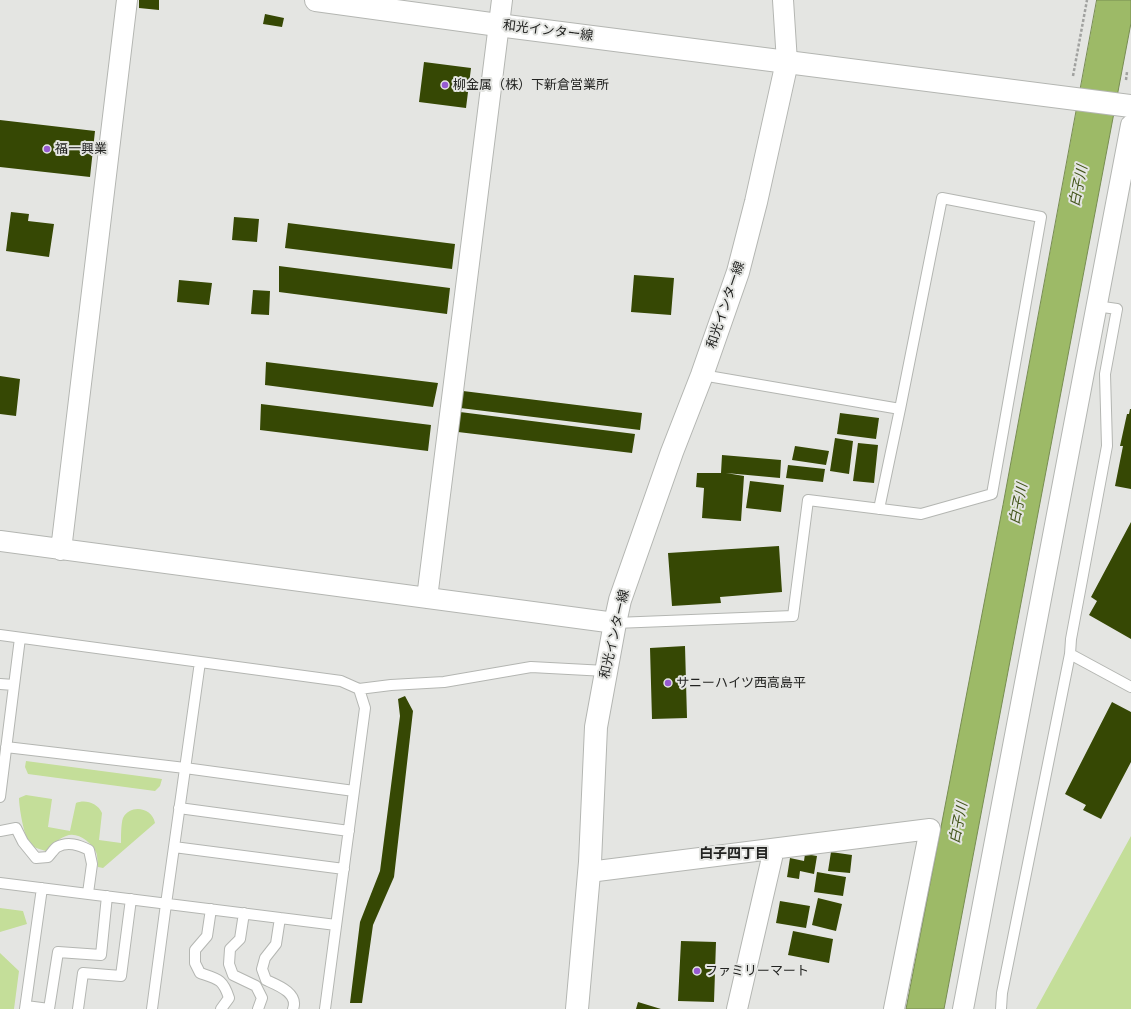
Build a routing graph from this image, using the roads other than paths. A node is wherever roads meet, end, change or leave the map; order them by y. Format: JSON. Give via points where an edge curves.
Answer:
{"nodes":[{"id":1,"x":127,"y":0,"type":"edge"},
{"id":2,"x":316,"y":0,"type":"edge"},
{"id":3,"x":502,"y":0,"type":"edge"},
{"id":4,"x":787,"y":5,"type":"edge"},
{"id":5,"x":498,"y":25,"type":"junction"},
{"id":6,"x":787,"y":62,"type":"junction"},
{"id":7,"x":1125,"y":105,"type":"edge"},
{"id":8,"x":1131,"y":125,"type":"edge"},
{"id":9,"x":1096,"y":306,"type":"junction"},
{"id":10,"x":702,"y":375,"type":"junction"},
{"id":11,"x":900,"y":409,"type":"junction"},
{"id":12,"x":879,"y":509,"type":"junction"},
{"id":13,"x":0,"y":542,"type":"edge"},
{"id":14,"x":61,"y":550,"type":"junction"},
{"id":15,"x":427,"y":598,"type":"junction"},
{"id":16,"x":615,"y":623,"type":"junction"},
{"id":17,"x":0,"y":636,"type":"edge"},
{"id":18,"x":20,"y":638,"type":"junction"},
{"id":19,"x":1070,"y":654,"type":"junction"},
{"id":20,"x":200,"y":662,"type":"junction"},
{"id":21,"x":606,"y":671,"type":"junction"},
{"id":22,"x":0,"y":684,"type":"edge"},
{"id":23,"x":14,"y":685,"type":"junction"},
{"id":24,"x":1131,"y":688,"type":"edge"},
{"id":25,"x":359,"y":689,"type":"junction"},
{"id":26,"x":6,"y":746,"type":"junction"},
{"id":27,"x":185,"y":768,"type":"junction"},
{"id":28,"x":354,"y":791,"type":"junction"},
{"id":29,"x":0,"y":797,"type":"edge"},
{"id":30,"x":179,"y":808,"type":"junction"},
{"id":31,"x":0,"y":830,"type":"edge"},
{"id":32,"x":349,"y":831,"type":"junction"},
{"id":33,"x":174,"y":847,"type":"junction"},
{"id":34,"x":774,"y":849,"type":"junction"},
{"id":35,"x":344,"y":869,"type":"junction"},
{"id":36,"x":589,"y":872,"type":"junction"},
{"id":37,"x":0,"y":883,"type":"edge"},
{"id":38,"x":42,"y":888,"type":"junction"},
{"id":39,"x":88,"y":893,"type":"junction"},
{"id":40,"x":107,"y":896,"type":"junction"},
{"id":41,"x":131,"y":899,"type":"junction"},
{"id":42,"x":166,"y":904,"type":"junction"},
{"id":43,"x":211,"y":909,"type":"junction"},
{"id":44,"x":244,"y":913,"type":"junction"},
{"id":45,"x":280,"y":918,"type":"junction"},
{"id":46,"x":336,"y":925,"type":"junction"},
{"id":47,"x":25,"y":1008,"type":"edge"},
{"id":48,"x":49,"y":1009,"type":"edge"},
{"id":49,"x":78,"y":1009,"type":"edge"},
{"id":50,"x":152,"y":1009,"type":"edge"},
{"id":51,"x":221,"y":1009,"type":"edge"},
{"id":52,"x":258,"y":1009,"type":"edge"},
{"id":53,"x":293,"y":1009,"type":"edge"},
{"id":54,"x":325,"y":1009,"type":"edge"},
{"id":55,"x":577,"y":1009,"type":"edge"},
{"id":56,"x":737,"y":1009,"type":"edge"},
{"id":57,"x":894,"y":1009,"type":"edge"},
{"id":58,"x":963,"y":1009,"type":"edge"},
{"id":59,"x":1001,"y":1009,"type":"edge"}],
"edges":[{"from":1,"to":14,"type":"street"},
{"from":2,"to":5,"type":"main road","name":"和光インター線"},
{"from":3,"to":5,"type":"street"},
{"from":4,"to":6,"type":"street"},
{"from":5,"to":6,"type":"main road","name":"和光インター線"},
{"from":5,"to":15,"type":"street"},
{"from":6,"to":7,"type":"main road"},
{"from":6,"to":10,"type":"main road","name":"和光インター線","via":[[738,272]]},
{"from":8,"to":9,"type":"street"},
{"from":9,"to":19,"type":"lane","via":[[1117,309],[1105,374],[1107,446]]},
{"from":9,"to":58,"type":"street"},
{"from":10,"to":11,"type":"lane"},
{"from":10,"to":16,"type":"main road","name":"和光インター線","via":[[664,474],[620,600]]},
{"from":11,"to":12,"type":"lane"},
{"from":11,"to":12,"type":"lane","via":[[942,198],[1041,217],[992,494],[921,514]]},
{"from":12,"to":16,"type":"lane","via":[[808,500],[793,616]]},
{"from":13,"to":14,"type":"street"},
{"from":14,"to":15,"type":"street"},
{"from":15,"to":16,"type":"street"},
{"from":16,"to":21,"type":"main road","name":"和光インター線"},
{"from":17,"to":18,"type":"lane"},
{"from":18,"to":20,"type":"lane"},
{"from":18,"to":23,"type":"lane"},
{"from":19,"to":24,"type":"lane"},
{"from":19,"to":59,"type":"lane","via":[[1002,993]]},
{"from":20,"to":25,"type":"lane","via":[[341,682]]},
{"from":20,"to":27,"type":"lane"},
{"from":21,"to":25,"type":"lane","via":[[531,667],[444,682]]},
{"from":21,"to":36,"type":"main road","name":"和光インター線","via":[[596,728]]},
{"from":22,"to":23,"type":"lane"},
{"from":23,"to":26,"type":"lane"},
{"from":25,"to":28,"type":"lane","via":[[365,708]]},
{"from":26,"to":27,"type":"lane"},
{"from":26,"to":29,"type":"lane"},
{"from":27,"to":28,"type":"lane"},
{"from":27,"to":30,"type":"lane"},
{"from":28,"to":32,"type":"lane"},
{"from":30,"to":32,"type":"lane"},
{"from":30,"to":33,"type":"lane"},
{"from":31,"to":39,"type":"lane","via":[[16,828],[36,858],[48,857],[57,847],[67,844],[79,845],[89,850],[92,864]]},
{"from":32,"to":35,"type":"lane"},
{"from":33,"to":35,"type":"lane"},
{"from":33,"to":42,"type":"lane"},
{"from":34,"to":36,"type":"street"},
{"from":34,"to":56,"type":"street"},
{"from":34,"to":57,"type":"street","via":[[930,830]]},
{"from":35,"to":46,"type":"lane"},
{"from":36,"to":55,"type":"main road","name":"和光インター線"},
{"from":37,"to":38,"type":"lane"},
{"from":38,"to":39,"type":"lane"},
{"from":38,"to":47,"type":"lane"},
{"from":39,"to":40,"type":"lane"},
{"from":40,"to":41,"type":"lane"},
{"from":40,"to":48,"type":"lane","via":[[101,955],[58,952]]},
{"from":41,"to":42,"type":"lane"},
{"from":41,"to":49,"type":"lane","via":[[121,976],[83,972]]},
{"from":42,"to":43,"type":"lane"},
{"from":42,"to":50,"type":"lane"},
{"from":43,"to":44,"type":"lane"},
{"from":43,"to":51,"type":"lane","via":[[207,936],[196,950],[194,963],[200,973],[218,979],[226,987],[229,998]]},
{"from":44,"to":45,"type":"lane"},
{"from":44,"to":52,"type":"lane","via":[[240,939],[230,949],[229,964],[233,975],[256,986],[262,998]]},
{"from":45,"to":46,"type":"lane"},
{"from":45,"to":53,"type":"lane","via":[[276,944],[265,958],[262,970],[266,980],[291,994],[295,1004]]},
{"from":46,"to":54,"type":"lane"},
{"from":47,"to":48,"type":"lane"}]}
